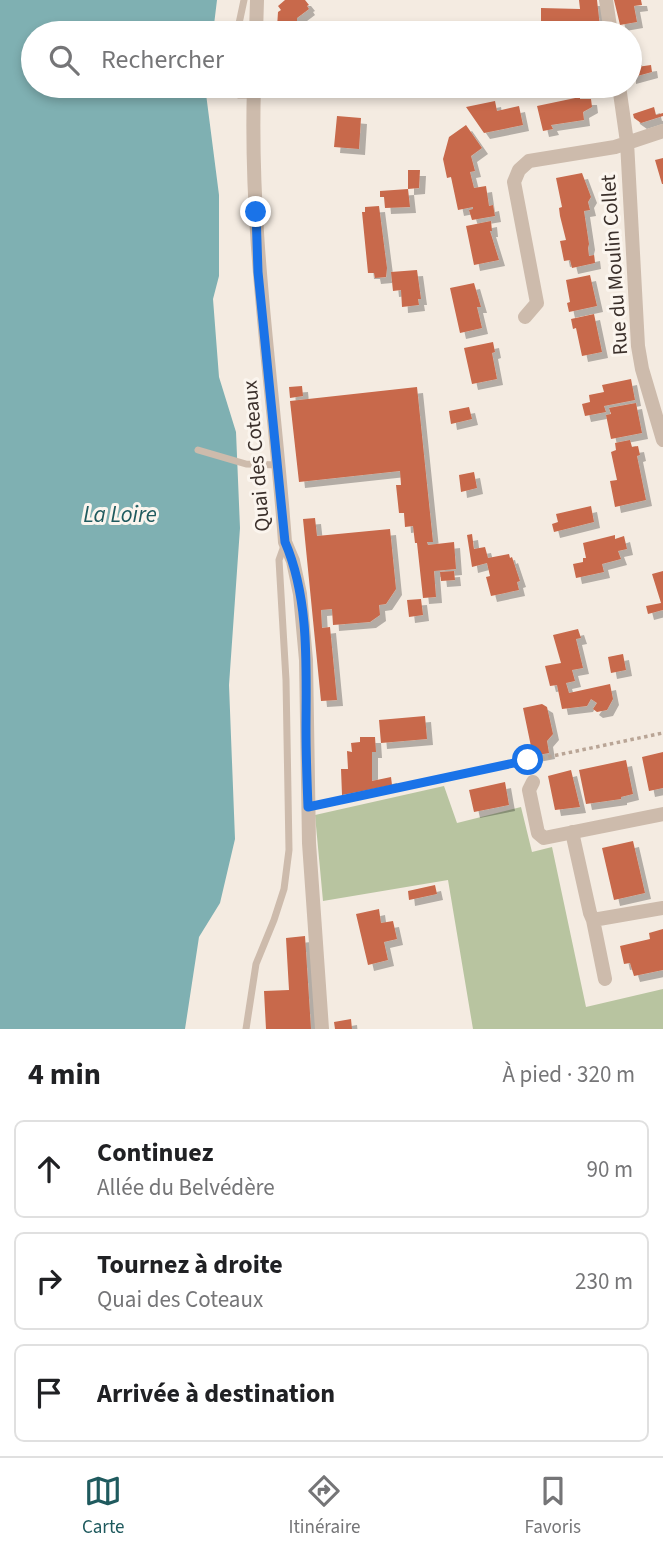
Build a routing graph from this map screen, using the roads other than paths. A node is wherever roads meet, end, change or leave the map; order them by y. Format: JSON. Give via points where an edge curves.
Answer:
{"nodes":[{"id":1,"x":244,"y":0,"type":"edge"},
{"id":2,"x":257,"y":0,"type":"edge"},
{"id":3,"x":606,"y":0,"type":"edge"},
{"id":4,"x":240,"y":21,"type":"edge"},
{"id":5,"x":256,"y":21,"type":"edge"},
{"id":6,"x":609,"y":21,"type":"edge"},
{"id":7,"x":254,"y":98,"type":"edge"},
{"id":8,"x":621,"y":98,"type":"edge"},
{"id":9,"x":663,"y":131,"type":"edge"},
{"id":10,"x":627,"y":142,"type":"junction"},
{"id":11,"x":526,"y":317,"type":"dead end"},
{"id":12,"x":663,"y":440,"type":"edge"},
{"id":13,"x":198,"y":450,"type":"dead end"},
{"id":14,"x":279,"y":465,"type":"junction"},
{"id":15,"x":285,"y":542,"type":"junction"},
{"id":16,"x":533,"y":782,"type":"dead end"},
{"id":17,"x":663,"y":814,"type":"edge"},
{"id":18,"x":572,"y":832,"type":"junction"},
{"id":19,"x":663,"y":908,"type":"edge"},
{"id":20,"x":593,"y":920,"type":"junction"},
{"id":21,"x":605,"y":979,"type":"dead end"},
{"id":22,"x":246,"y":1029,"type":"edge"},
{"id":23,"x":322,"y":1029,"type":"edge"}],
"edges":[{"from":1,"to":4,"type":"lane"},
{"from":2,"to":5,"type":"street"},
{"from":3,"to":6,"type":"street"},
{"from":7,"to":14,"type":"street","name":"Quai des Coteaux","via":[[258,272]]},
{"from":8,"to":10,"type":"street","name":"Rue du Moulin Collet"},
{"from":9,"to":10,"type":"street"},
{"from":10,"to":11,"type":"street","via":[[529,161],[519,170],[514,182],[537,303]]},
{"from":10,"to":12,"type":"street","name":"Rue du Moulin Collet","via":[[638,346]]},
{"from":13,"to":14,"type":"lane","via":[[246,464]]},
{"from":14,"to":15,"type":"street","name":"Quai des Coteaux"},
{"from":15,"to":22,"type":"lane","via":[[279,560],[289,850],[284,889],[256,964]]},
{"from":15,"to":23,"type":"street","name":"Quai des Coteaux","via":[[300,594],[306,660],[308,807]]},
{"from":16,"to":18,"type":"street","via":[[529,790],[538,833],[544,838]]},
{"from":17,"to":18,"type":"street"},
{"from":18,"to":20,"type":"street"},
{"from":19,"to":20,"type":"street"},
{"from":20,"to":21,"type":"street"}]}
